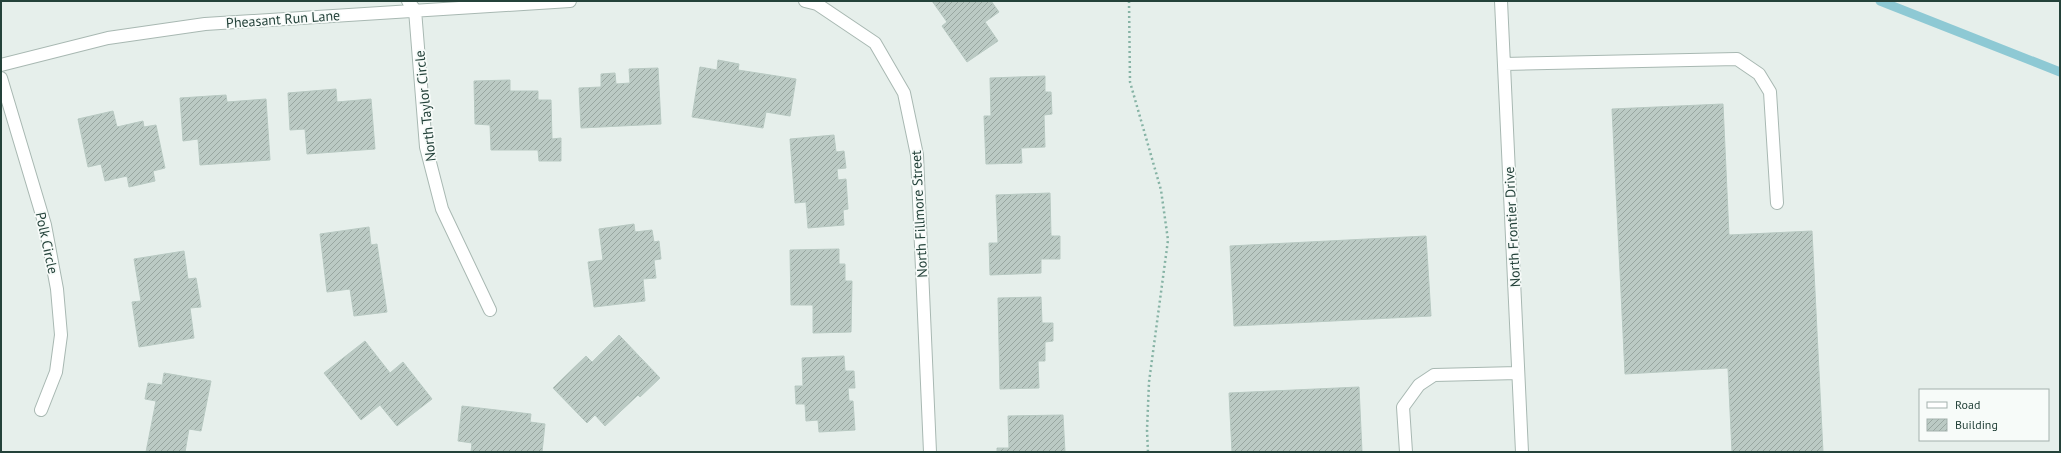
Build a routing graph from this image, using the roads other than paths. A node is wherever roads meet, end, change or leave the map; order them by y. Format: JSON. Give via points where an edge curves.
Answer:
{"nodes":[{"id":1,"x":570,"y":1,"type":"edge"},
{"id":2,"x":805,"y":1,"type":"edge"},
{"id":3,"x":1501,"y":1,"type":"edge"},
{"id":4,"x":414,"y":4,"type":"edge"},
{"id":5,"x":1504,"y":64,"type":"junction"},
{"id":6,"x":1,"y":65,"type":"edge"},
{"id":7,"x":1,"y":78,"type":"edge"},
{"id":8,"x":1777,"y":203,"type":"dead end"},
{"id":9,"x":490,"y":310,"type":"dead end"},
{"id":10,"x":1518,"y":373,"type":"junction"},
{"id":11,"x":41,"y":410,"type":"dead end"},
{"id":12,"x":930,"y":452,"type":"edge"},
{"id":13,"x":1406,"y":452,"type":"edge"},
{"id":14,"x":1522,"y":452,"type":"edge"}],
"edges":[{"from":1,"to":4,"type":"street","name":"Pheasant Run Lane"},
{"from":2,"to":12,"type":"street","name":"North Fillmore Street","via":[[817,4],[875,43],[904,93],[917,155]]},
{"from":3,"to":5,"type":"street","name":"North Frontier Drive"},
{"from":4,"to":6,"type":"street","name":"Pheasant Run Lane","via":[[205,24],[108,38]]},
{"from":4,"to":9,"type":"street","name":"North Taylor Circle","via":[[426,147],[442,209]]},
{"from":5,"to":8,"type":"street","via":[[1737,59],[1758,74],[1770,92]]},
{"from":5,"to":10,"type":"street","name":"North Frontier Drive"},
{"from":7,"to":11,"type":"street","name":"Polk Circle","via":[[45,225],[57,289],[61,335],[56,372]]},
{"from":10,"to":13,"type":"street","via":[[1434,375],[1419,385],[1403,407]]},
{"from":10,"to":14,"type":"street","name":"North Frontier Drive"}]}
